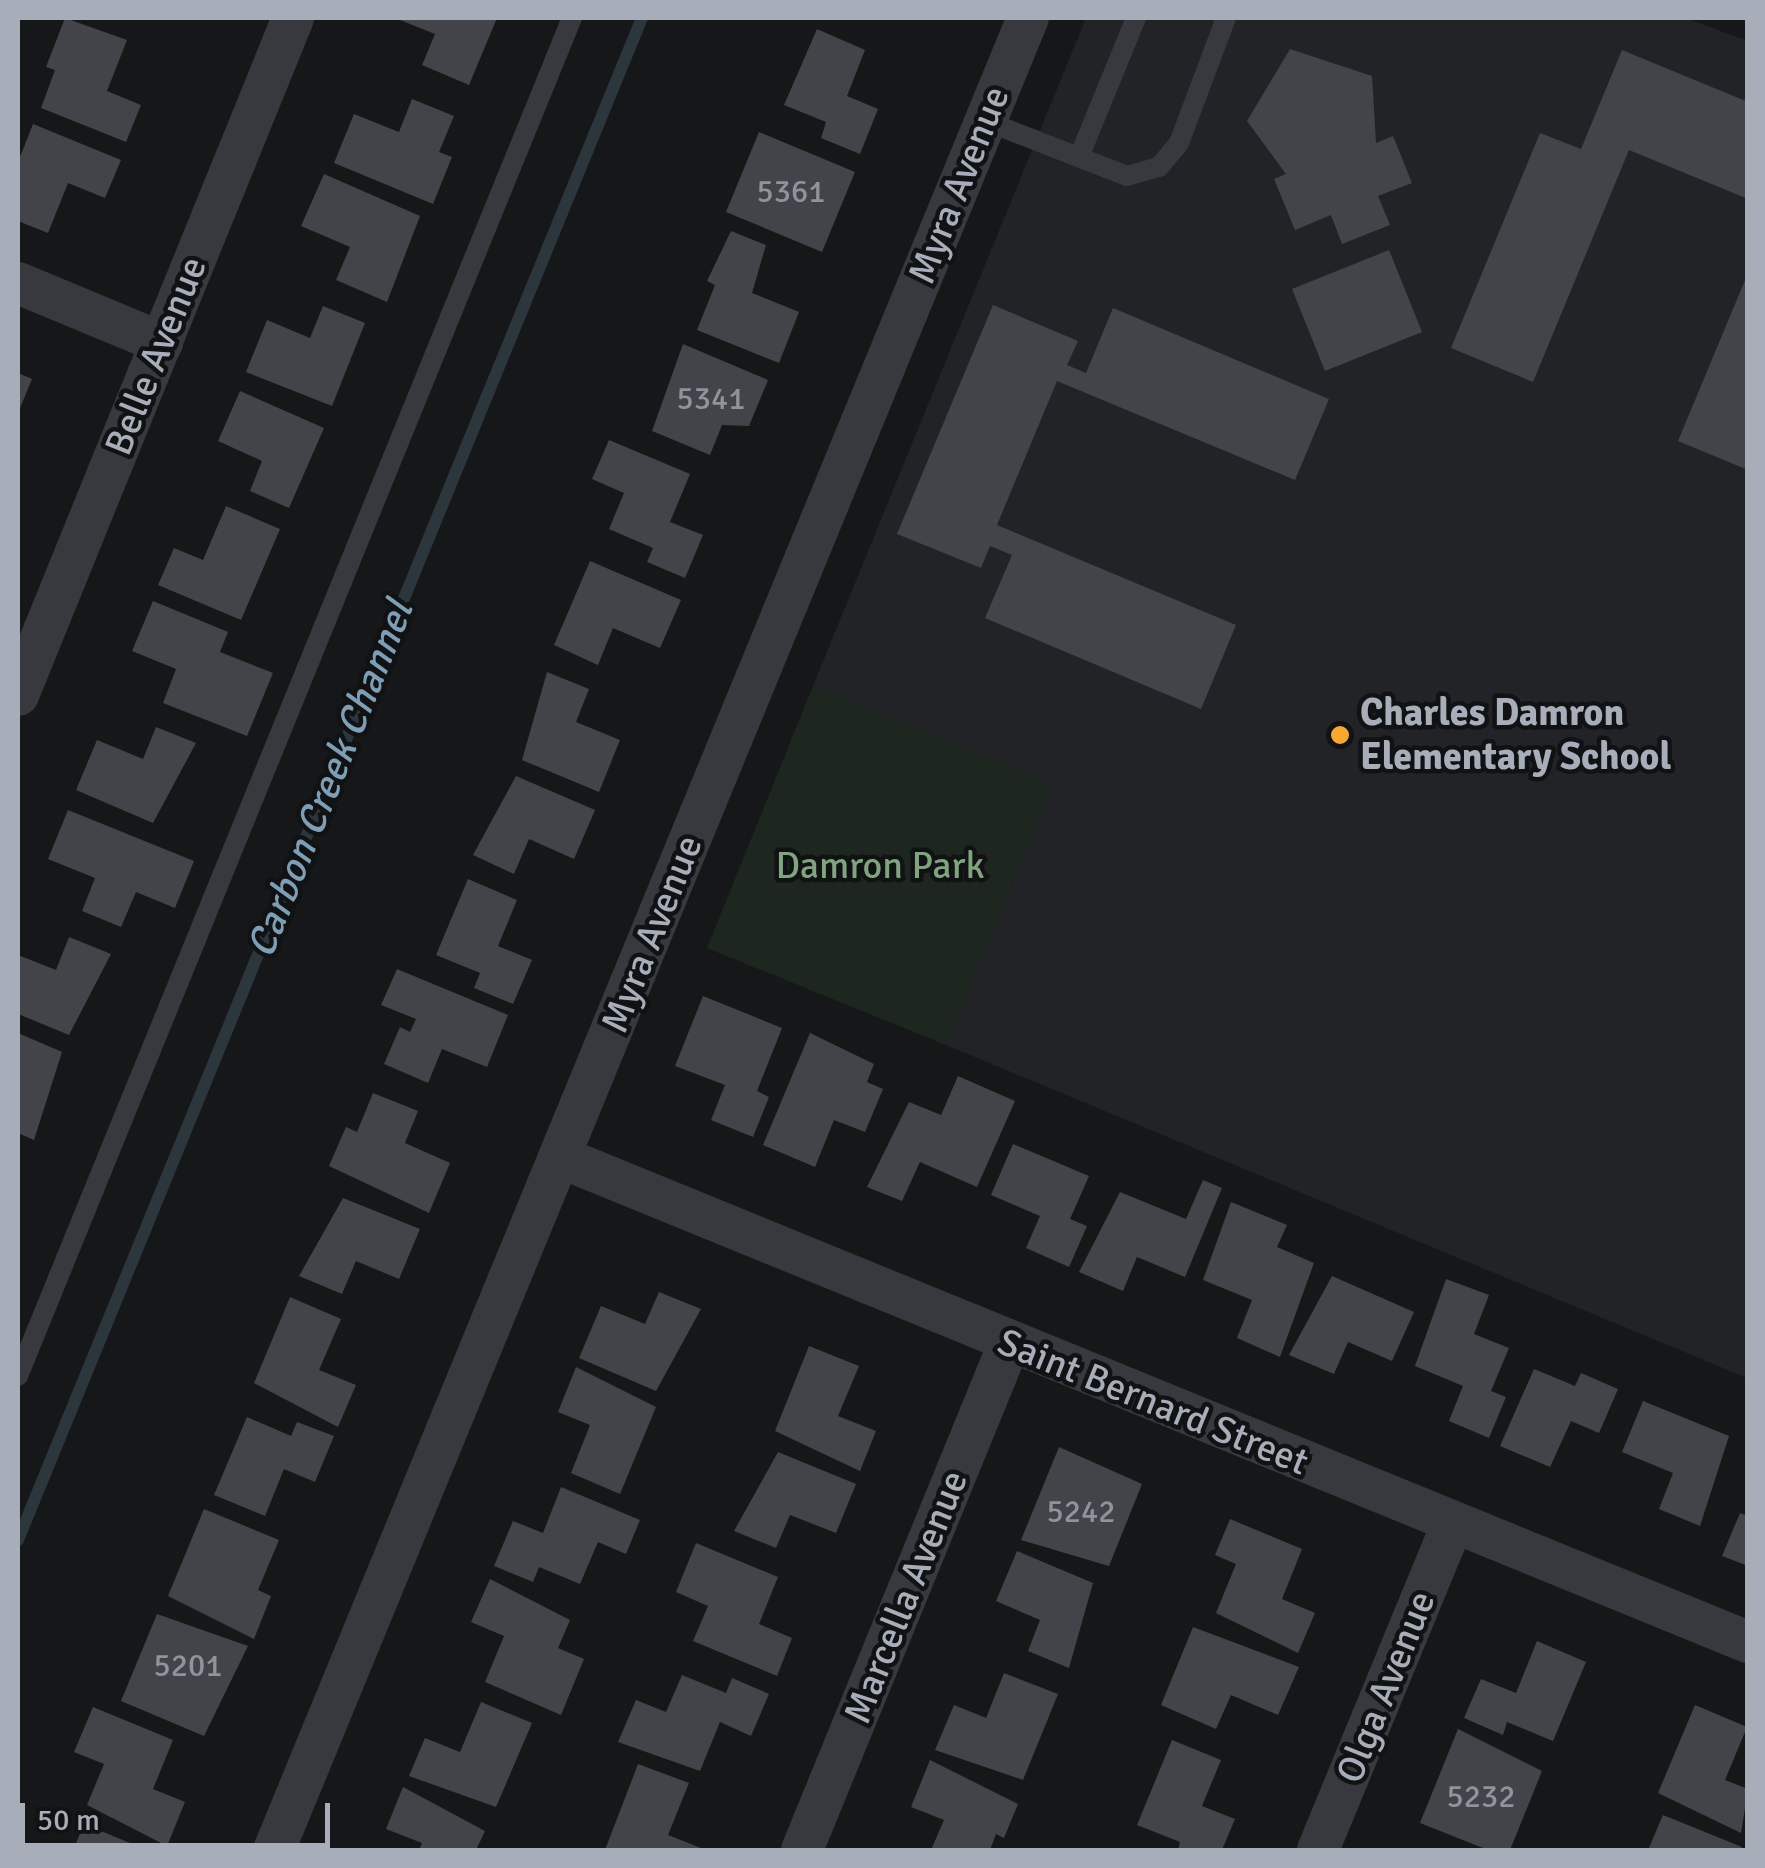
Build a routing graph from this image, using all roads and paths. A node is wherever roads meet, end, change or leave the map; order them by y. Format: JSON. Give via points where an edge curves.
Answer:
{"nodes":[{"id":1,"x":294,"y":18,"type":"edge"},
{"id":2,"x":572,"y":18,"type":"edge"},
{"id":3,"x":1028,"y":18,"type":"edge"},
{"id":4,"x":1136,"y":18,"type":"edge"},
{"id":5,"x":1226,"y":18,"type":"edge"},
{"id":6,"x":986,"y":122,"type":"junction"},
{"id":7,"x":1079,"y":157,"type":"junction"},
{"id":8,"x":18,"y":283,"type":"edge"},
{"id":9,"x":162,"y":343,"type":"junction"},
{"id":10,"x":18,"y":694,"type":"edge"},
{"id":11,"x":560,"y":1158,"type":"junction"},
{"id":12,"x":1010,"y":1344,"type":"junction"},
{"id":13,"x":18,"y":1376,"type":"edge"},
{"id":14,"x":1454,"y":1523,"type":"junction"},
{"id":15,"x":1748,"y":1642,"type":"edge"},
{"id":16,"x":274,"y":1850,"type":"edge"},
{"id":17,"x":802,"y":1850,"type":"edge"},
{"id":18,"x":1318,"y":1850,"type":"edge"}],
"edges":[{"from":1,"to":9,"type":"street","name":"Belle Avenue"},
{"from":2,"to":13,"type":"lane"},
{"from":3,"to":6,"type":"street","name":"Myra Avenue"},
{"from":4,"to":7,"type":"lane"},
{"from":5,"to":7,"type":"lane","via":[[1179,143],[1159,167],[1126,176]]},
{"from":6,"to":7,"type":"lane"},
{"from":6,"to":11,"type":"street","name":"Myra Avenue"},
{"from":8,"to":9,"type":"street"},
{"from":9,"to":10,"type":"street","name":"Belle Avenue"},
{"from":11,"to":12,"type":"street","name":"Saint Bernard Street"},
{"from":11,"to":16,"type":"street","name":"Myra Avenue"},
{"from":12,"to":14,"type":"street","name":"Saint Bernard Street"},
{"from":12,"to":17,"type":"street","name":"Marcella Avenue"},
{"from":14,"to":15,"type":"street","name":"Saint Bernard Street"},
{"from":14,"to":18,"type":"street","name":"Olga Avenue"}]}
